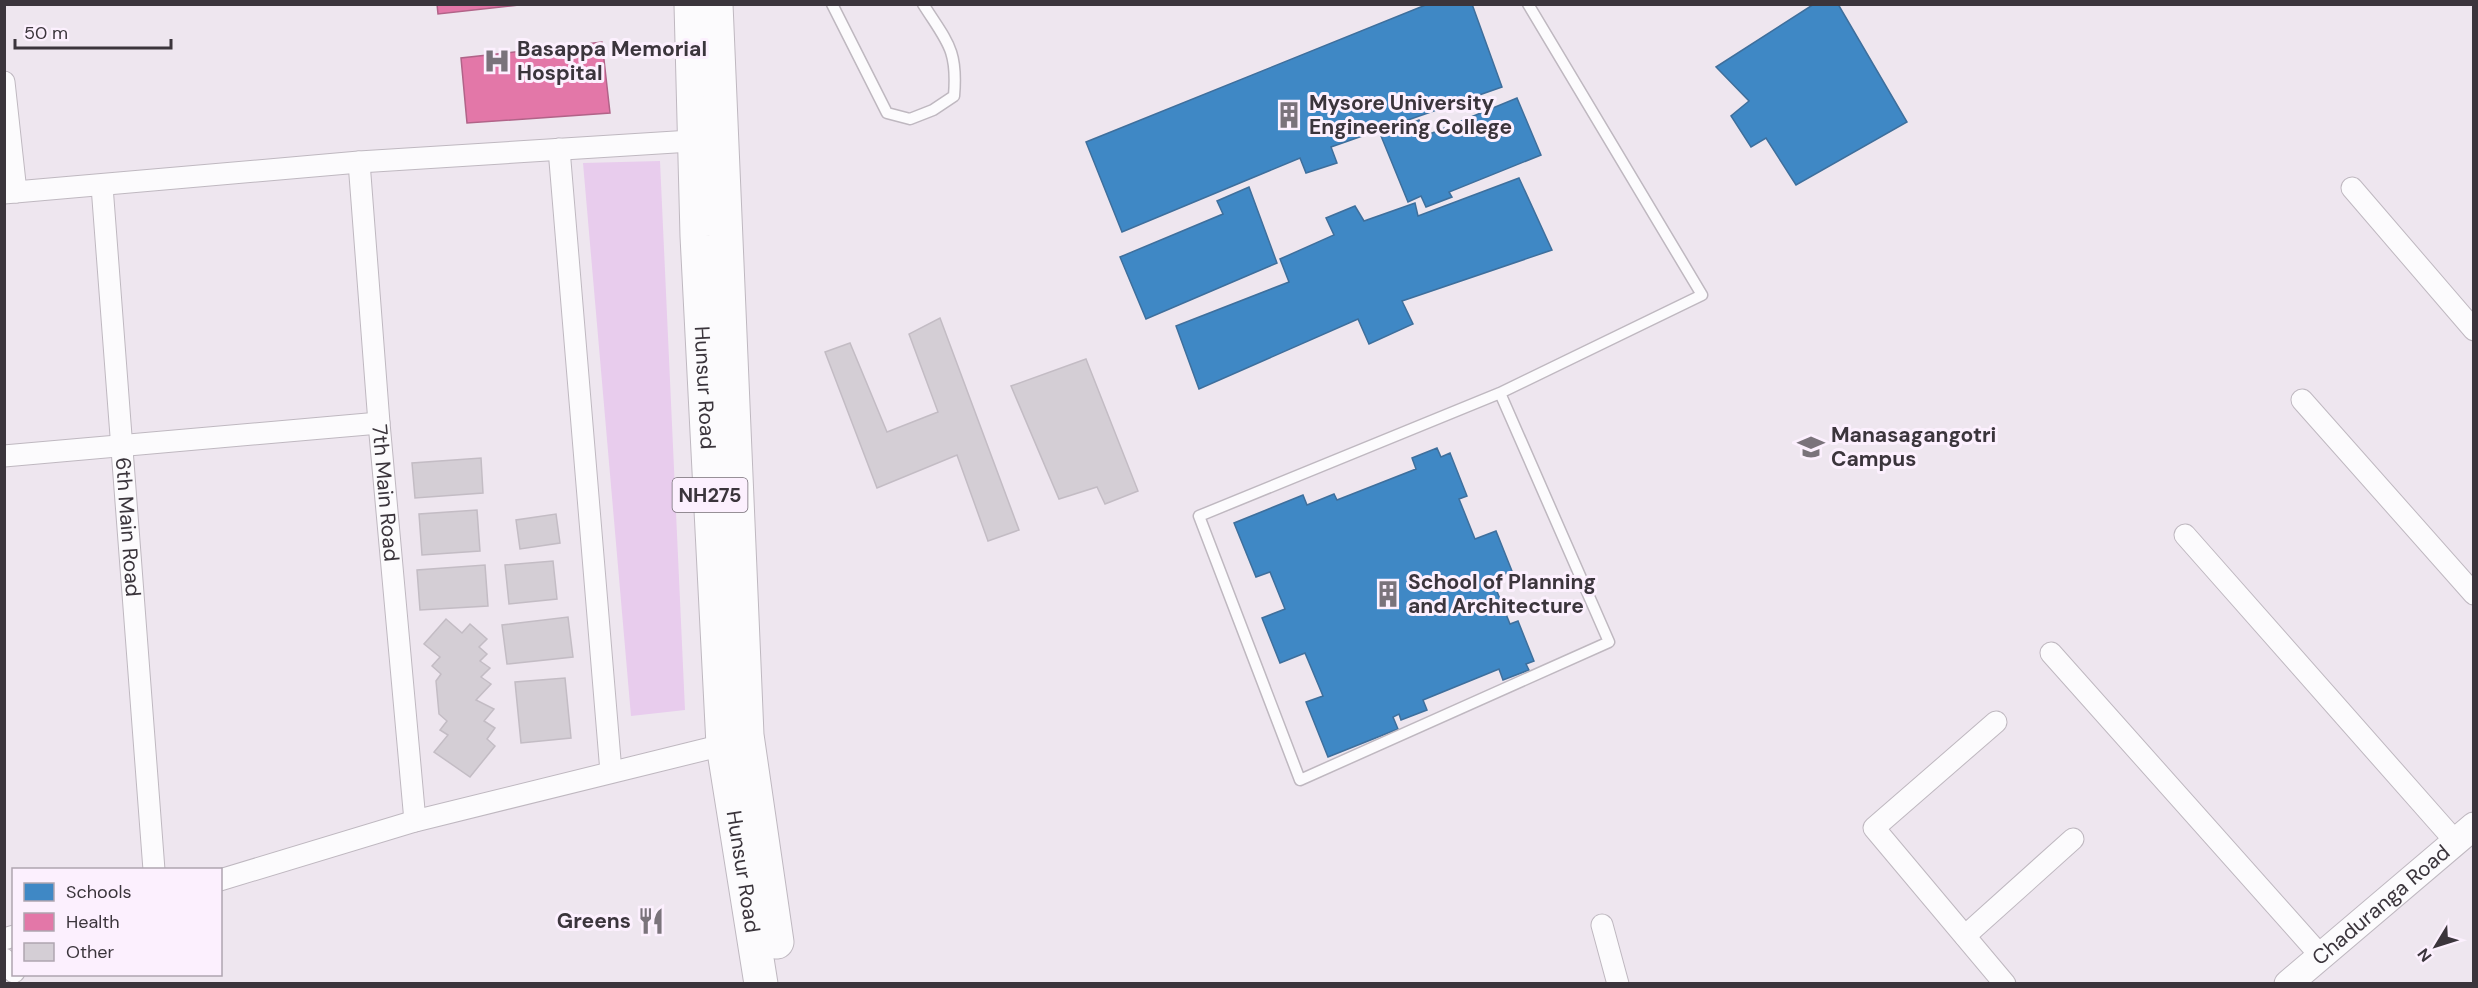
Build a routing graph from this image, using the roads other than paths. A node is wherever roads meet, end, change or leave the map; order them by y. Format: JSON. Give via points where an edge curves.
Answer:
{"nodes":[{"id":1,"x":691,"y":4,"type":"edge"},
{"id":2,"x":716,"y":4,"type":"edge"},
{"id":3,"x":832,"y":4,"type":"edge"},
{"id":4,"x":923,"y":4,"type":"edge"},
{"id":5,"x":1528,"y":4,"type":"edge"},
{"id":6,"x":4,"y":82,"type":"edge"},
{"id":7,"x":708,"y":140,"type":"junction"},
{"id":8,"x":559,"y":149,"type":"junction"},
{"id":9,"x":359,"y":162,"type":"junction"},
{"id":10,"x":102,"y":186,"type":"junction"},
{"id":11,"x":2352,"y":188,"type":"dead end"},
{"id":12,"x":10,"y":193,"type":"edge"},
{"id":13,"x":2474,"y":330,"type":"edge"},
{"id":14,"x":1500,"y":393,"type":"junction"},
{"id":15,"x":2302,"y":400,"type":"dead end"},
{"id":16,"x":379,"y":423,"type":"junction"},
{"id":17,"x":122,"y":446,"type":"junction"},
{"id":18,"x":4,"y":456,"type":"edge"},
{"id":19,"x":2185,"y":535,"type":"dead end"},
{"id":20,"x":2474,"y":594,"type":"edge"},
{"id":21,"x":2051,"y":653,"type":"dead end"},
{"id":22,"x":1996,"y":722,"type":"dead end"},
{"id":23,"x":723,"y":745,"type":"junction"},
{"id":24,"x":611,"y":772,"type":"junction"},
{"id":25,"x":415,"y":821,"type":"junction"},
{"id":26,"x":2465,"y":834,"type":"edge"},
{"id":27,"x":2073,"y":839,"type":"dead end"},
{"id":28,"x":154,"y":868,"type":"edge"},
{"id":29,"x":222,"y":879,"type":"edge"},
{"id":30,"x":1602,"y":925,"type":"dead end"},
{"id":31,"x":1965,"y":936,"type":"junction"},
{"id":32,"x":2320,"y":955,"type":"junction"},
{"id":33,"x":761,"y":984,"type":"edge"},
{"id":34,"x":783,"y":984,"type":"edge"},
{"id":35,"x":1618,"y":984,"type":"edge"},
{"id":36,"x":2005,"y":984,"type":"edge"},
{"id":37,"x":2288,"y":984,"type":"edge"}],
"edges":[{"from":1,"to":7,"type":"main road","name":"Hunsur Road","number":"NH275"},
{"from":2,"to":7,"type":"main road"},
{"from":3,"to":4,"type":"lane","via":[[887,113],[910,119],[954,96],[953,52]]},
{"from":5,"to":14,"type":"lane","via":[[1702,295]]},
{"from":6,"to":12,"type":"street"},
{"from":7,"to":8,"type":"street"},
{"from":7,"to":23,"type":"main road","name":"Hunsur Road","number":"NH275","via":[[697,236]]},
{"from":7,"to":34,"type":"main road","via":[[747,735]]},
{"from":8,"to":9,"type":"street"},
{"from":8,"to":24,"type":"street"},
{"from":9,"to":10,"type":"street"},
{"from":9,"to":16,"type":"street","name":"7th Main Road"},
{"from":10,"to":12,"type":"street"},
{"from":10,"to":17,"type":"street","name":"6th Main Road"},
{"from":11,"to":13,"type":"street"},
{"from":14,"to":14,"type":"lane","via":[[1199,516],[1300,780],[1609,642]]},
{"from":15,"to":20,"type":"street"},
{"from":16,"to":17,"type":"street"},
{"from":16,"to":25,"type":"street","name":"7th Main Road"},
{"from":17,"to":18,"type":"street"},
{"from":17,"to":28,"type":"street","name":"6th Main Road"},
{"from":19,"to":26,"type":"street"},
{"from":21,"to":32,"type":"street"},
{"from":22,"to":31,"type":"street","via":[[1874,828]]},
{"from":23,"to":24,"type":"street"},
{"from":23,"to":33,"type":"main road","name":"Hunsur Road","number":"NH275"},
{"from":24,"to":25,"type":"street"},
{"from":25,"to":29,"type":"street"},
{"from":26,"to":32,"type":"street","name":"Chaduranga Road"},
{"from":27,"to":31,"type":"street"},
{"from":30,"to":35,"type":"street"},
{"from":31,"to":36,"type":"street"},
{"from":32,"to":37,"type":"street","name":"Chaduranga Road"}]}
